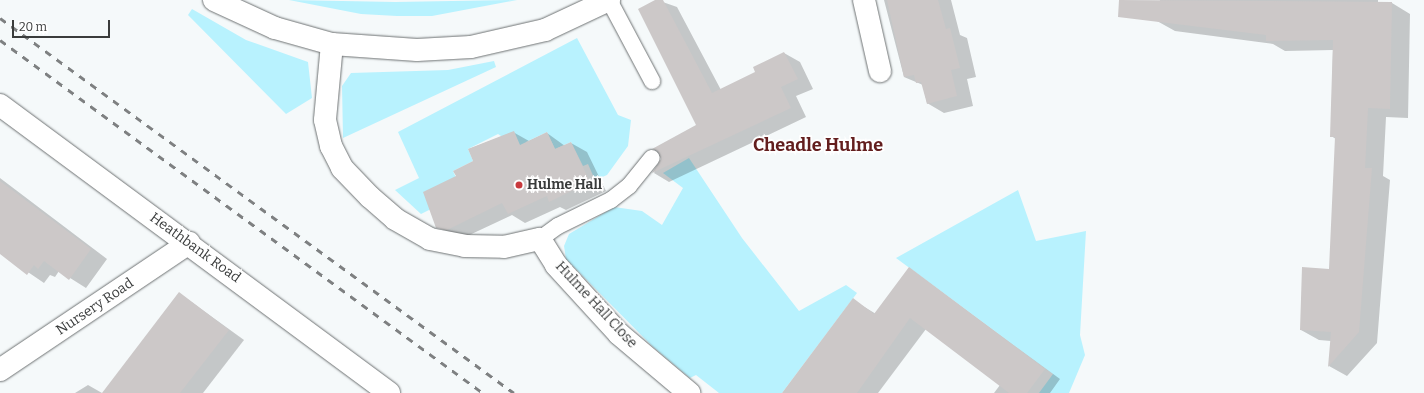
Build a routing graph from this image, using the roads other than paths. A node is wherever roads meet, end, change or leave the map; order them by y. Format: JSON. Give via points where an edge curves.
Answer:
{"nodes":[{"id":1,"x":214,"y":0,"type":"edge"},
{"id":2,"x":609,"y":0,"type":"edge"},
{"id":3,"x":864,"y":0,"type":"edge"},
{"id":4,"x":332,"y":44,"type":"junction"},
{"id":5,"x":880,"y":71,"type":"dead end"},
{"id":6,"x":652,"y":81,"type":"dead end"},
{"id":7,"x":0,"y":105,"type":"edge"},
{"id":8,"x":652,"y":158,"type":"dead end"},
{"id":9,"x":540,"y":239,"type":"junction"},
{"id":10,"x":189,"y":243,"type":"junction"},
{"id":11,"x":0,"y":370,"type":"edge"},
{"id":12,"x":389,"y":393,"type":"edge"},
{"id":13,"x":689,"y":393,"type":"edge"}],
"edges":[{"from":1,"to":4,"type":"street","via":[[275,28]]},
{"from":2,"to":4,"type":"street","via":[[545,30],[471,47],[417,50]]},
{"from":2,"to":6,"type":"lane"},
{"from":3,"to":5,"type":"street"},
{"from":4,"to":9,"type":"street","via":[[325,120],[331,146],[342,168],[370,197],[430,239],[465,246],[504,247]]},
{"from":7,"to":10,"type":"street","name":"Heathbank Road"},
{"from":8,"to":9,"type":"lane","via":[[629,186],[611,200],[558,226]]},
{"from":9,"to":13,"type":"street","name":"Hulme Hall Close","via":[[556,265],[619,334]]},
{"from":10,"to":11,"type":"street","name":"Nursery Road"},
{"from":10,"to":12,"type":"street","name":"Heathbank Road"}]}
